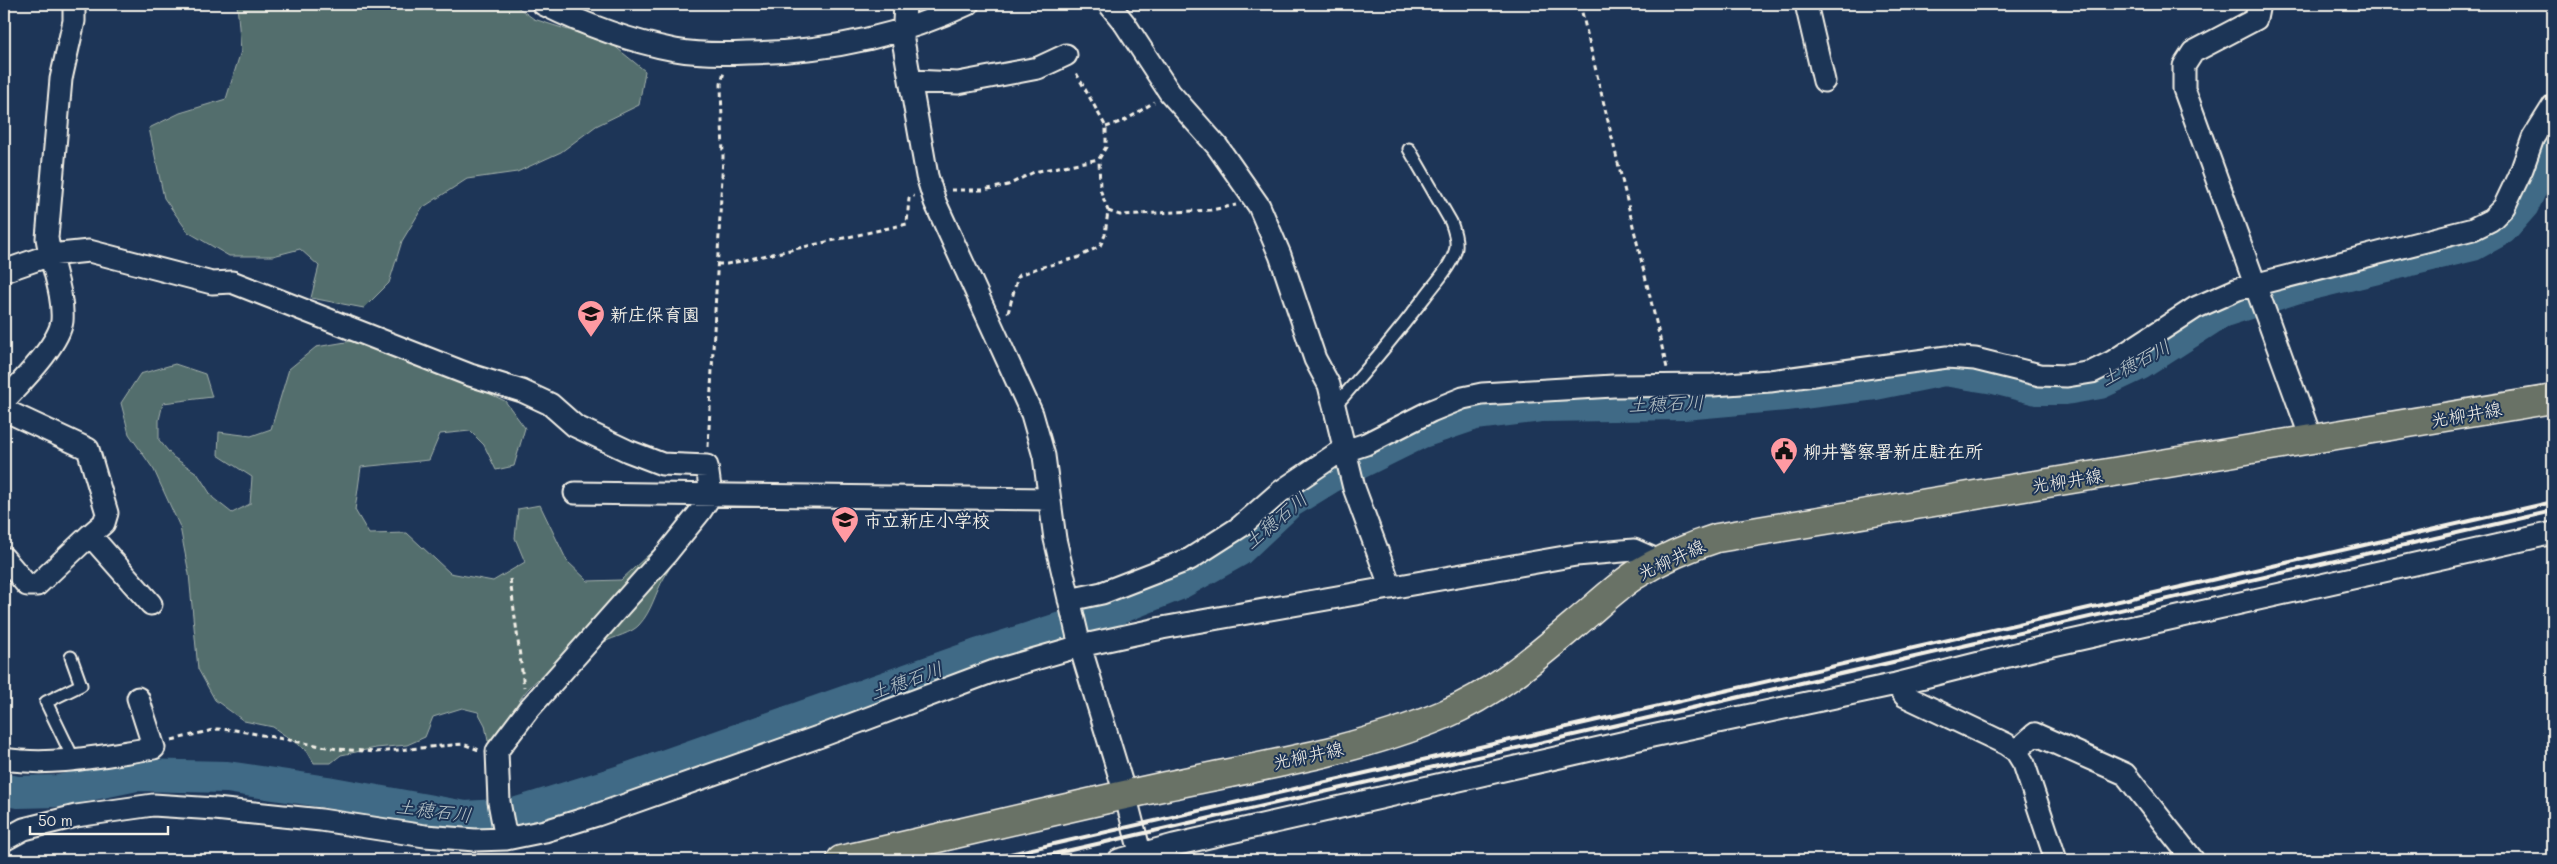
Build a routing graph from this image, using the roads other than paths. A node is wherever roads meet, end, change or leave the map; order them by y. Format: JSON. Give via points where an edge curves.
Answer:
{"nodes":[{"id":1,"x":74,"y":4,"type":"edge"},
{"id":2,"x":543,"y":4,"type":"edge"},
{"id":3,"x":905,"y":4,"type":"edge"},
{"id":4,"x":968,"y":4,"type":"edge"},
{"id":5,"x":1108,"y":4,"type":"edge"},
{"id":6,"x":1806,"y":4,"type":"edge"},
{"id":7,"x":2259,"y":4,"type":"edge"},
{"id":8,"x":903,"y":29,"type":"junction"},
{"id":9,"x":1066,"y":56,"type":"road end"},
{"id":10,"x":910,"y":81,"type":"junction"},
{"id":11,"x":1824,"y":81,"type":"dead end"},
{"id":12,"x":2553,"y":106,"type":"edge"},
{"id":13,"x":1409,"y":149,"type":"dead end"},
{"id":14,"x":50,"y":255,"type":"junction"},
{"id":15,"x":4,"y":271,"type":"edge"},
{"id":16,"x":2255,"y":286,"type":"junction"},
{"id":17,"x":2553,"y":399,"type":"edge"},
{"id":18,"x":4,"y":401,"type":"edge"},
{"id":19,"x":1334,"y":403,"type":"junction"},
{"id":20,"x":4,"y":410,"type":"edge"},
{"id":21,"x":2312,"y":440,"type":"junction"},
{"id":22,"x":1344,"y":454,"type":"junction"},
{"id":23,"x":575,"y":493,"type":"dead end"},
{"id":24,"x":711,"y":495,"type":"junction"},
{"id":25,"x":1049,"y":499,"type":"junction"},
{"id":26,"x":2553,"y":533,"type":"edge"},
{"id":27,"x":90,"y":535,"type":"junction"},
{"id":28,"x":4,"y":558,"type":"edge"},
{"id":29,"x":1659,"y":561,"type":"junction"},
{"id":30,"x":1391,"y":588,"type":"junction"},
{"id":31,"x":151,"y":604,"type":"dead end"},
{"id":32,"x":1071,"y":606,"type":"junction"},
{"id":33,"x":1080,"y":643,"type":"junction"},
{"id":34,"x":71,"y":657,"type":"dead end"},
{"id":35,"x":1896,"y":684,"type":"junction"},
{"id":36,"x":138,"y":698,"type":"dead end"},
{"id":37,"x":2016,"y":751,"type":"junction"},
{"id":38,"x":4,"y":759,"type":"edge"},
{"id":39,"x":74,"y":760,"type":"junction"},
{"id":40,"x":1125,"y":794,"type":"junction"},
{"id":41,"x":506,"y":839,"type":"junction"},
{"id":42,"x":4,"y":840,"type":"edge"},
{"id":43,"x":1141,"y":858,"type":"edge"},
{"id":44,"x":841,"y":860,"type":"edge"},
{"id":45,"x":1119,"y":860,"type":"edge"},
{"id":46,"x":2056,"y":860,"type":"edge"},
{"id":47,"x":2192,"y":860,"type":"edge"}],
"edges":[{"from":1,"to":14,"type":"street","via":[[74,21],[61,79],[47,238]]},
{"from":2,"to":8,"type":"street","via":[[577,21],[632,40],[677,50],[727,54],[832,47]]},
{"from":3,"to":8,"type":"street"},
{"from":4,"to":8,"type":"street","via":[[944,16]]},
{"from":5,"to":19,"type":"street","via":[[1126,24],[1170,93],[1217,146],[1254,199],[1280,255],[1315,359],[1329,385]]},
{"from":6,"to":11,"type":"street"},
{"from":7,"to":16,"type":"street","via":[[2256,19],[2193,52],[2184,66],[2184,89]]},
{"from":8,"to":10,"type":"street"},
{"from":9,"to":10,"type":"street","via":[[1038,68],[958,84]]},
{"from":10,"to":25,"type":"street","via":[[931,190],[1032,414],[1044,456]]},
{"from":12,"to":16,"type":"street","via":[[2533,138],[2504,208],[2491,220],[2473,229]]},
{"from":13,"to":19,"type":"lane","via":[[1451,222],[1456,248],[1451,261],[1383,352]]},
{"from":14,"to":15,"type":"street"},
{"from":14,"to":18,"type":"street","via":[[56,269],[61,326],[44,356]]},
{"from":14,"to":24,"type":"street","via":[[89,251],[212,283],[232,282],[470,376],[522,391],[550,404],[575,426],[628,451],[662,464],[708,466]]},
{"from":16,"to":21,"type":"street"},
{"from":16,"to":22,"type":"street","via":[[2238,288],[2195,308],[2092,372],[2067,376],[2040,375],[1975,359],[1947,357],[1770,381],[1482,394],[1431,410]]},
{"from":17,"to":21,"type":"main road","name":"光柳井線"},
{"from":19,"to":22,"type":"street"},
{"from":20,"to":27,"type":"street","via":[[88,450],[107,513],[104,523]]},
{"from":21,"to":29,"type":"main road","name":"光柳井線","via":[[1766,529],[1700,543]]},
{"from":22,"to":30,"type":"street"},
{"from":22,"to":32,"type":"street","via":[[1336,454],[1280,492],[1240,527],[1190,559]]},
{"from":23,"to":24,"type":"street"},
{"from":24,"to":25,"type":"street"},
{"from":24,"to":41,"type":"street","via":[[667,554],[528,710],[497,752],[499,802]]},
{"from":25,"to":32,"type":"street"},
{"from":26,"to":35,"type":"street","via":[[2040,648]]},
{"from":27,"to":28,"type":"street","via":[[37,585],[28,585]]},
{"from":27,"to":31,"type":"street"},
{"from":29,"to":30,"type":"street","via":[[1634,550],[1576,555]]},
{"from":29,"to":40,"type":"main road","name":"光柳井線","via":[[1632,577],[1524,667],[1481,696],[1445,714],[1348,747]]},
{"from":30,"to":33,"type":"street"},
{"from":32,"to":33,"type":"street"},
{"from":33,"to":40,"type":"street"},
{"from":33,"to":41,"type":"street","via":[[597,815]]},
{"from":34,"to":39,"type":"lane","via":[[82,684],[46,702]]},
{"from":35,"to":37,"type":"street","via":[[1904,696]]},
{"from":35,"to":43,"type":"street","via":[[1623,742],[1174,845]]},
{"from":36,"to":39,"type":"street","via":[[154,748]]},
{"from":37,"to":46,"type":"street","via":[[2024,764]]},
{"from":37,"to":47,"type":"street","via":[[2035,734],[2125,774]]},
{"from":38,"to":39,"type":"street","via":[[25,762]]},
{"from":40,"to":43,"type":"street"},
{"from":40,"to":44,"type":"main road","name":"光柳井線"},
{"from":41,"to":42,"type":"street","via":[[435,837],[321,820],[153,806],[76,816],[24,830]]},
{"from":43,"to":45,"type":"street"}]}
